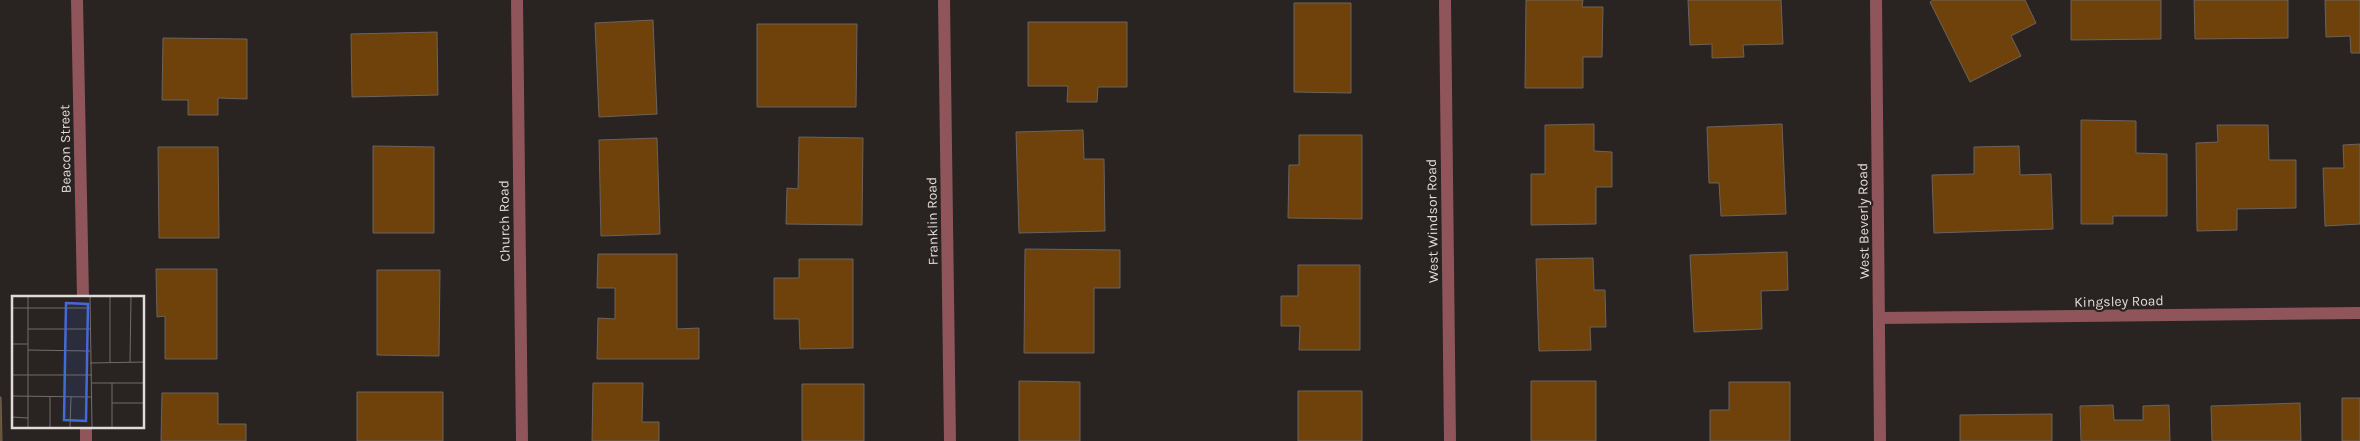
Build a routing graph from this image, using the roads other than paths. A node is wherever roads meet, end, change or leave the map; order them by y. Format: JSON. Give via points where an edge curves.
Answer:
{"nodes":[{"id":1,"x":77,"y":0,"type":"edge"},
{"id":2,"x":517,"y":0,"type":"edge"},
{"id":3,"x":944,"y":0,"type":"edge"},
{"id":4,"x":1445,"y":0,"type":"edge"},
{"id":5,"x":1876,"y":0,"type":"edge"},
{"id":6,"x":83,"y":296,"type":"edge"},
{"id":7,"x":2360,"y":313,"type":"edge"},
{"id":8,"x":1879,"y":318,"type":"junction"},
{"id":9,"x":86,"y":428,"type":"edge"},
{"id":10,"x":86,"y":441,"type":"edge"},
{"id":11,"x":522,"y":441,"type":"edge"},
{"id":12,"x":950,"y":441,"type":"edge"},
{"id":13,"x":1450,"y":441,"type":"edge"},
{"id":14,"x":1880,"y":441,"type":"edge"}],
"edges":[{"from":1,"to":6,"type":"street","name":"Beacon Street"},
{"from":2,"to":11,"type":"street","name":"Church Road"},
{"from":3,"to":12,"type":"street","name":"Franklin Road"},
{"from":4,"to":13,"type":"street","name":"West Windsor Road"},
{"from":5,"to":8,"type":"street","name":"West Beverly Road"},
{"from":7,"to":8,"type":"street","name":"Kingsley Road"},
{"from":8,"to":14,"type":"street","name":"West Beverly Road"},
{"from":9,"to":10,"type":"street"}]}
